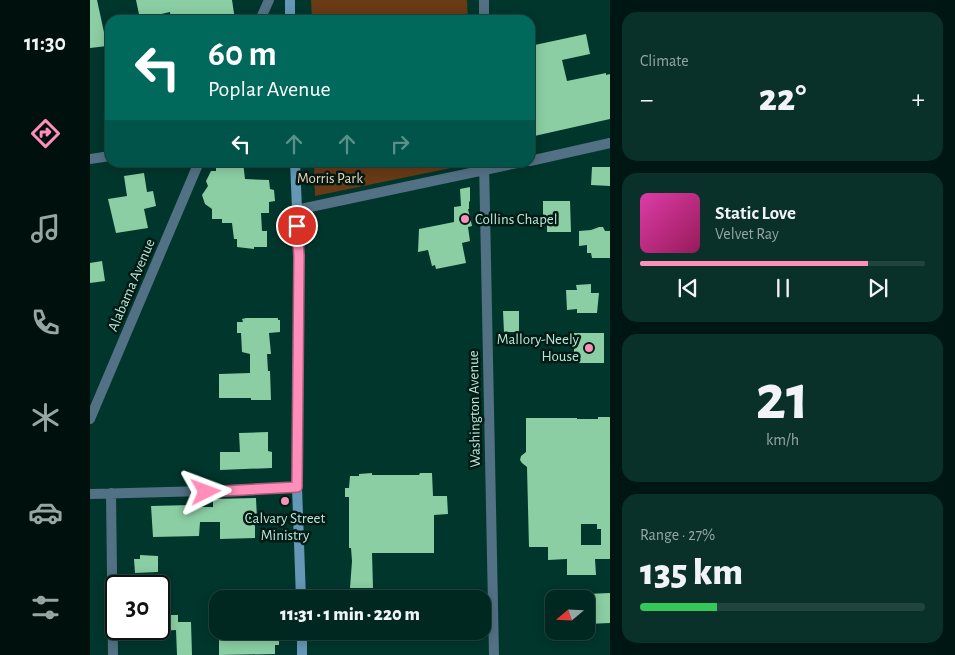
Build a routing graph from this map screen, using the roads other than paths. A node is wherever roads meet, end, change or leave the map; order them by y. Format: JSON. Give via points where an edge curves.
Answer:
{"nodes":[{"id":1,"x":269,"y":0,"type":"edge"},
{"id":2,"x":290,"y":0,"type":"edge"},
{"id":3,"x":484,"y":0,"type":"edge"},
{"id":4,"x":262,"y":15,"type":"edge"},
{"id":5,"x":290,"y":15,"type":"edge"},
{"id":6,"x":484,"y":15,"type":"edge"},
{"id":7,"x":610,"y":142,"type":"edge"},
{"id":8,"x":105,"y":157,"type":"edge"},
{"id":9,"x":90,"y":159,"type":"edge"},
{"id":10,"x":535,"y":160,"type":"edge"},
{"id":11,"x":197,"y":167,"type":"edge"},
{"id":12,"x":294,"y":167,"type":"edge"},
{"id":13,"x":484,"y":167,"type":"edge"},
{"id":14,"x":296,"y":210,"type":"junction"},
{"id":15,"x":90,"y":419,"type":"edge"},
{"id":16,"x":297,"y":487,"type":"junction"},
{"id":17,"x":111,"y":493,"type":"junction"},
{"id":18,"x":90,"y":494,"type":"edge"},
{"id":19,"x":300,"y":590,"type":"edge"},
{"id":20,"x":302,"y":640,"type":"edge"},
{"id":21,"x":113,"y":655,"type":"edge"},
{"id":22,"x":302,"y":655,"type":"edge"},
{"id":23,"x":494,"y":655,"type":"edge"}],
"edges":[{"from":1,"to":4,"type":"street"},
{"from":2,"to":5,"type":"main road"},
{"from":3,"to":6,"type":"street"},
{"from":7,"to":10,"type":"street"},
{"from":8,"to":9,"type":"street"},
{"from":11,"to":15,"type":"street","name":"Alabama Avenue"},
{"from":12,"to":14,"type":"main road"},
{"from":13,"to":14,"type":"street"},
{"from":13,"to":23,"type":"street","name":"Washington Avenue"},
{"from":14,"to":16,"type":"main road","via":[[299,256]]},
{"from":16,"to":17,"type":"street"},
{"from":16,"to":19,"type":"main road"},
{"from":17,"to":18,"type":"street"},
{"from":17,"to":21,"type":"street"},
{"from":20,"to":22,"type":"main road"}]}
